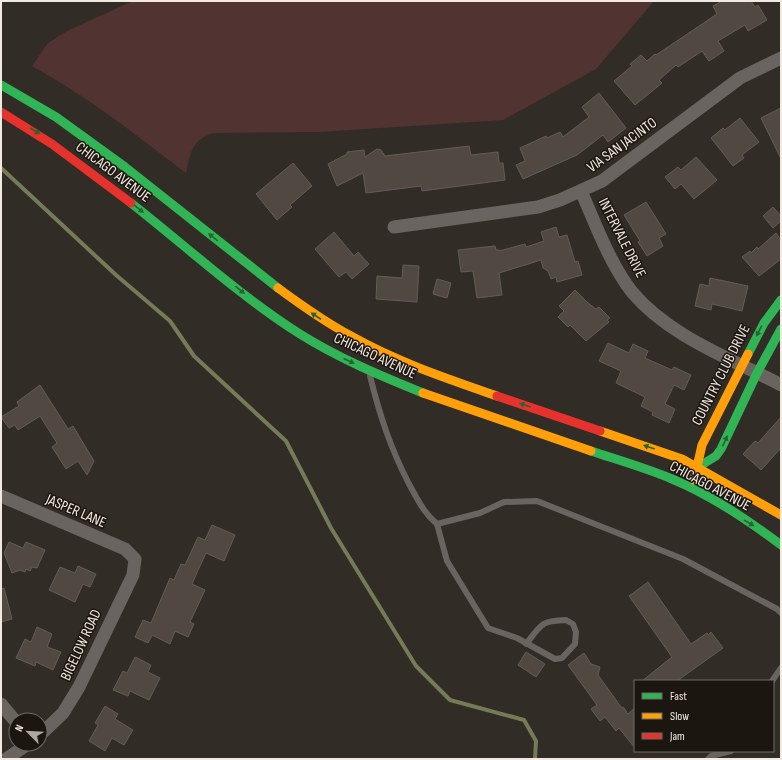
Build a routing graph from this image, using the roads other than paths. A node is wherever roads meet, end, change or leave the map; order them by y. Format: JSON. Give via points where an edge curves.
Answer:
{"nodes":[{"id":1,"x":781,"y":58,"type":"edge"},
{"id":2,"x":1,"y":85,"type":"edge"},
{"id":3,"x":1,"y":112,"type":"edge"},
{"id":4,"x":581,"y":191,"type":"junction"},
{"id":5,"x":394,"y":227,"type":"dead end"},
{"id":6,"x":781,"y":300,"type":"edge"},
{"id":7,"x":781,"y":329,"type":"edge"},
{"id":8,"x":741,"y":365,"type":"junction"},
{"id":9,"x":369,"y":370,"type":"junction"},
{"id":10,"x":757,"y":373,"type":"junction"},
{"id":11,"x":781,"y":385,"type":"edge"},
{"id":12,"x":698,"y":467,"type":"junction"},
{"id":13,"x":691,"y":488,"type":"junction"},
{"id":14,"x":1,"y":496,"type":"edge"},
{"id":15,"x":781,"y":515,"type":"edge"},
{"id":16,"x":437,"y":524,"type":"junction"},
{"id":17,"x":781,"y":545,"type":"edge"},
{"id":18,"x":135,"y":559,"type":"joint"},
{"id":19,"x":781,"y":613,"type":"edge"},
{"id":20,"x":526,"y":644,"type":"junction"},
{"id":21,"x":781,"y":668,"type":"edge"},
{"id":22,"x":773,"y":680,"type":"edge"},
{"id":23,"x":1,"y":704,"type":"edge"},
{"id":24,"x":8,"y":712,"type":"edge"},
{"id":25,"x":48,"y":728,"type":"edge"},
{"id":26,"x":16,"y":752,"type":"edge"},
{"id":27,"x":727,"y":752,"type":"edge"},
{"id":28,"x":6,"y":759,"type":"edge"},
{"id":29,"x":708,"y":759,"type":"edge"}],
"edges":[{"from":1,"to":4,"type":"street","name":"VIA SAN JACINTO","via":[[740,78],[622,168]]},
{"from":12,"to":2,"type":"main road","name":"CHICAGO AVENUE","one_way":true,"via":[[647,446],[464,384],[352,337],[315,315],[264,278],[125,167],[68,126]]},
{"from":3,"to":9,"type":"main road","name":"CHICAGO AVENUE","one_way":true,"via":[[39,134],[107,182],[245,294],[298,333]]},
{"from":4,"to":5,"type":"street","name":"VIA SAN JACINTO","via":[[538,208]]},
{"from":4,"to":8,"type":"street","name":"INTERVALE DRIVE","via":[[619,272],[631,291],[647,308],[684,335]]},
{"from":6,"to":8,"type":"main road","name":"COUNTRY CLUB DRIVE","one_way":true,"via":[[764,323]]},
{"from":7,"to":10,"type":"main road","name":"COUNTRY CLUB DRIVE"},
{"from":8,"to":10,"type":"street","name":"INTERVALE DRIVE"},
{"from":8,"to":12,"type":"main road","name":"COUNTRY CLUB DRIVE","via":[[702,445]]},
{"from":9,"to":13,"type":"main road","name":"CHICAGO AVENUE","via":[[469,410],[638,467]]},
{"from":9,"to":16,"type":"lane","via":[[380,416],[394,453],[425,514]]},
{"from":10,"to":11,"type":"street","name":"INTERVALE DRIVE"},
{"from":12,"to":10,"type":"main road","name":"COUNTRY CLUB DRIVE","one_way":true,"via":[[716,456],[721,449]]},
{"from":12,"to":13,"type":"main road","name":"COUNTRY CLUB DRIVE"},
{"from":12,"to":15,"type":"main road","name":"CHICAGO AVENUE"},
{"from":13,"to":17,"type":"main road","name":"CHICAGO AVENUE","one_way":true,"via":[[765,532]]},
{"from":14,"to":18,"type":"street","name":"JASPER LANE","via":[[126,549]]},
{"from":16,"to":19,"type":"lane","via":[[480,513],[504,502],[537,501],[683,559]]},
{"from":16,"to":20,"type":"lane","via":[[447,561],[488,628],[517,638]]},
{"from":18,"to":25,"type":"street","name":"BIGELOW ROAD","via":[[133,575],[79,687],[63,712]]},
{"from":20,"to":20,"type":"lane","via":[[555,659],[562,658],[574,644],[576,632],[573,624],[566,620],[547,621]]},
{"from":21,"to":22,"type":"lane"},
{"from":23,"to":24,"type":"street"},
{"from":26,"to":28,"type":"street"},
{"from":27,"to":29,"type":"lane"}]}
